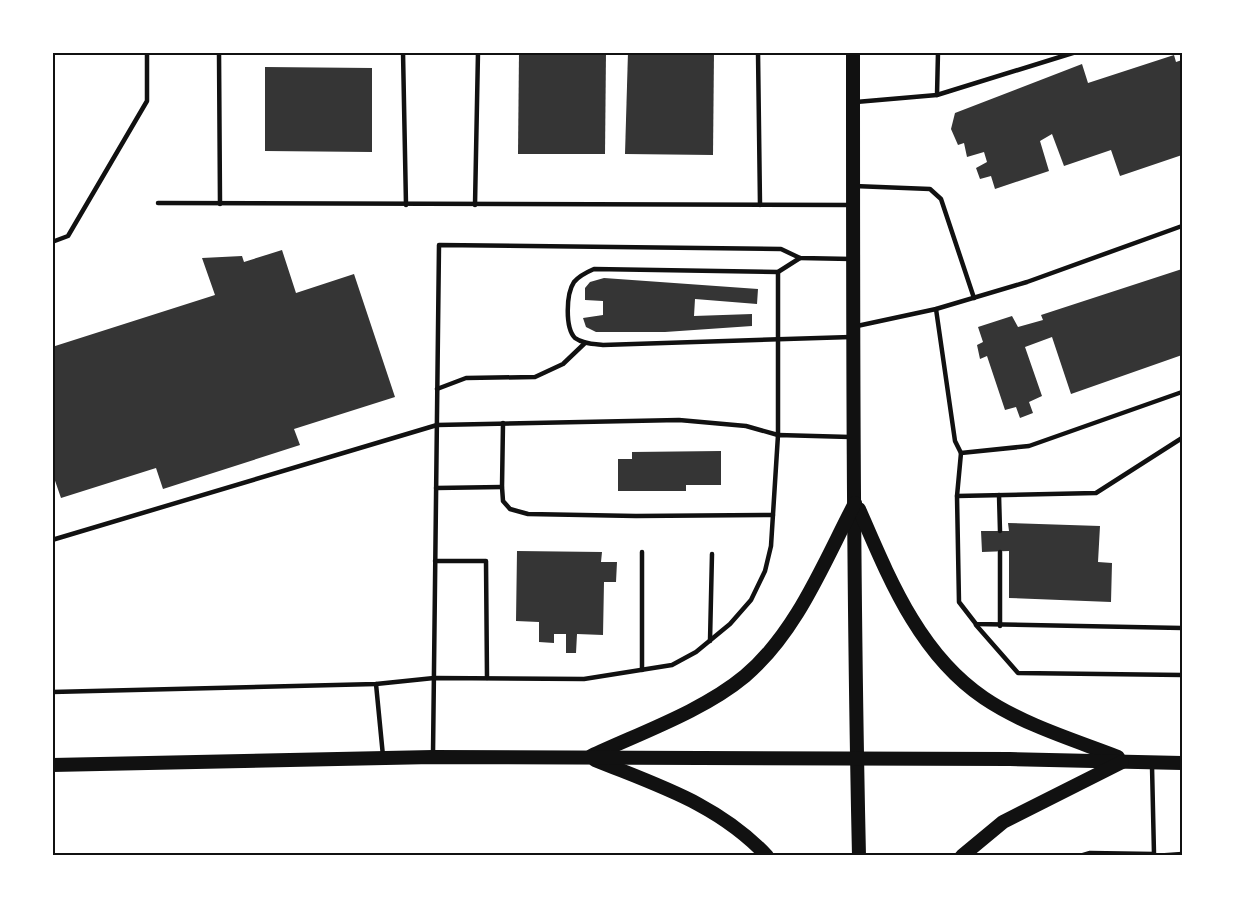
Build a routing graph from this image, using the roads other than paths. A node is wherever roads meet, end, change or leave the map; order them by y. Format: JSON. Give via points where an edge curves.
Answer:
{"nodes":[{"id":1,"x":147,"y":52,"type":"edge"},
{"id":2,"x":219,"y":52,"type":"edge"},
{"id":3,"x":403,"y":52,"type":"edge"},
{"id":4,"x":478,"y":52,"type":"edge"},
{"id":5,"x":758,"y":52,"type":"edge"},
{"id":6,"x":853,"y":52,"type":"edge"},
{"id":7,"x":938,"y":52,"type":"edge"},
{"id":8,"x":1076,"y":52,"type":"edge"},
{"id":9,"x":936,"y":95,"type":"junction"},
{"id":10,"x":853,"y":102,"type":"junction"},
{"id":11,"x":854,"y":186,"type":"junction"},
{"id":12,"x":158,"y":203,"type":"dead end"},
{"id":13,"x":220,"y":204,"type":"junction"},
{"id":14,"x":406,"y":204,"type":"junction"},
{"id":15,"x":475,"y":205,"type":"junction"},
{"id":16,"x":760,"y":205,"type":"junction"},
{"id":17,"x":854,"y":205,"type":"junction"},
{"id":18,"x":1182,"y":226,"type":"edge"},
{"id":19,"x":52,"y":242,"type":"edge"},
{"id":20,"x":800,"y":258,"type":"junction"},
{"id":21,"x":852,"y":259,"type":"junction"},
{"id":22,"x":778,"y":272,"type":"junction"},
{"id":23,"x":974,"y":298,"type":"junction"},
{"id":24,"x":936,"y":309,"type":"junction"},
{"id":25,"x":854,"y":332,"type":"junction"},
{"id":26,"x":778,"y":339,"type":"junction"},
{"id":27,"x":585,"y":343,"type":"junction"},
{"id":28,"x":438,"y":389,"type":"junction"},
{"id":29,"x":1182,"y":392,"type":"edge"},
{"id":30,"x":503,"y":423,"type":"junction"},
{"id":31,"x":437,"y":424,"type":"junction"},
{"id":32,"x":778,"y":435,"type":"junction"},
{"id":33,"x":853,"y":437,"type":"junction"},
{"id":34,"x":1182,"y":438,"type":"edge"},
{"id":35,"x":961,"y":453,"type":"junction"},
{"id":36,"x":502,"y":487,"type":"junction"},
{"id":37,"x":436,"y":488,"type":"junction"},
{"id":38,"x":999,"y":495,"type":"junction"},
{"id":39,"x":957,"y":496,"type":"junction"},
{"id":40,"x":856,"y":502,"type":"junction"},
{"id":41,"x":773,"y":514,"type":"junction"},
{"id":42,"x":1000,"y":531,"type":"dead end"},
{"id":43,"x":52,"y":540,"type":"edge"},
{"id":44,"x":642,"y":552,"type":"dead end"},
{"id":45,"x":1000,"y":552,"type":"dead end"},
{"id":46,"x":712,"y":554,"type":"dead end"},
{"id":47,"x":435,"y":561,"type":"junction"},
{"id":48,"x":976,"y":624,"type":"junction"},
{"id":49,"x":1000,"y":626,"type":"junction"},
{"id":50,"x":1182,"y":628,"type":"edge"},
{"id":51,"x":710,"y":641,"type":"junction"},
{"id":52,"x":642,"y":670,"type":"junction"},
{"id":53,"x":1182,"y":675,"type":"edge"},
{"id":54,"x":434,"y":678,"type":"junction"},
{"id":55,"x":487,"y":678,"type":"junction"},
{"id":56,"x":376,"y":684,"type":"junction"},
{"id":57,"x":52,"y":693,"type":"edge"},
{"id":58,"x":434,"y":757,"type":"junction"},
{"id":59,"x":588,"y":757,"type":"junction"},
{"id":60,"x":384,"y":758,"type":"junction"},
{"id":61,"x":857,"y":758,"type":"junction"},
{"id":62,"x":1126,"y":760,"type":"junction"},
{"id":63,"x":1152,"y":761,"type":"junction"},
{"id":64,"x":1182,"y":763,"type":"edge"},
{"id":65,"x":52,"y":765,"type":"edge"},
{"id":66,"x":1182,"y":854,"type":"edge"},
{"id":67,"x":767,"y":855,"type":"edge"},
{"id":68,"x":859,"y":855,"type":"edge"},
{"id":69,"x":962,"y":855,"type":"edge"},
{"id":70,"x":1080,"y":855,"type":"edge"},
{"id":71,"x":1154,"y":855,"type":"edge"}],
"edges":[{"from":1,"to":19,"type":"lane","via":[[147,101],[68,236]]},
{"from":2,"to":13,"type":"lane"},
{"from":3,"to":14,"type":"lane"},
{"from":4,"to":15,"type":"lane"},
{"from":5,"to":16,"type":"lane"},
{"from":6,"to":10,"type":"main road"},
{"from":7,"to":9,"type":"lane"},
{"from":8,"to":9,"type":"lane"},
{"from":9,"to":10,"type":"lane"},
{"from":10,"to":11,"type":"main road"},
{"from":11,"to":17,"type":"main road"},
{"from":11,"to":23,"type":"lane","via":[[930,189],[941,199]]},
{"from":12,"to":13,"type":"lane"},
{"from":13,"to":14,"type":"lane"},
{"from":14,"to":15,"type":"lane"},
{"from":15,"to":16,"type":"lane"},
{"from":16,"to":17,"type":"lane"},
{"from":17,"to":21,"type":"main road"},
{"from":18,"to":23,"type":"lane"},
{"from":20,"to":21,"type":"lane"},
{"from":20,"to":22,"type":"lane"},
{"from":20,"to":28,"type":"lane","via":[[781,249],[439,245]]},
{"from":21,"to":25,"type":"main road"},
{"from":22,"to":26,"type":"lane"},
{"from":22,"to":27,"type":"lane","via":[[594,269],[579,278],[570,291],[568,328]]},
{"from":23,"to":24,"type":"lane"},
{"from":24,"to":25,"type":"lane"},
{"from":24,"to":35,"type":"lane","via":[[955,441]]},
{"from":25,"to":26,"type":"lane"},
{"from":25,"to":33,"type":"main road"},
{"from":26,"to":27,"type":"lane"},
{"from":26,"to":32,"type":"lane"},
{"from":27,"to":28,"type":"lane","via":[[563,364],[536,376],[466,378]]},
{"from":28,"to":31,"type":"lane"},
{"from":29,"to":35,"type":"lane","via":[[1029,446]]},
{"from":30,"to":31,"type":"lane"},
{"from":30,"to":32,"type":"lane","via":[[679,420],[746,426]]},
{"from":30,"to":36,"type":"lane"},
{"from":31,"to":37,"type":"lane"},
{"from":31,"to":43,"type":"lane"},
{"from":32,"to":33,"type":"lane"},
{"from":32,"to":41,"type":"lane"},
{"from":33,"to":40,"type":"main road"},
{"from":34,"to":38,"type":"lane","via":[[1096,493]]},
{"from":35,"to":39,"type":"lane"},
{"from":36,"to":37,"type":"lane"},
{"from":36,"to":41,"type":"lane","via":[[503,501],[510,509],[528,514]]},
{"from":37,"to":47,"type":"lane"},
{"from":38,"to":39,"type":"lane"},
{"from":38,"to":42,"type":"lane"},
{"from":39,"to":48,"type":"lane","via":[[959,602]]},
{"from":40,"to":59,"type":"main road","via":[[789,624],[745,676],[699,705]]},
{"from":40,"to":61,"type":"main road"},
{"from":40,"to":62,"type":"main road","via":[[892,586],[928,642],[965,683],[1004,710]]},
{"from":41,"to":51,"type":"lane","via":[[765,571],[751,600]]},
{"from":44,"to":52,"type":"lane"},
{"from":45,"to":49,"type":"lane"},
{"from":46,"to":51,"type":"lane"},
{"from":47,"to":54,"type":"lane"},
{"from":47,"to":55,"type":"lane","via":[[486,561]]},
{"from":48,"to":49,"type":"lane"},
{"from":48,"to":53,"type":"lane","via":[[1018,673]]},
{"from":49,"to":50,"type":"lane"},
{"from":51,"to":52,"type":"lane","via":[[672,665]]},
{"from":52,"to":55,"type":"lane","via":[[584,679]]},
{"from":54,"to":55,"type":"lane"},
{"from":54,"to":56,"type":"lane"},
{"from":54,"to":58,"type":"lane"},
{"from":56,"to":57,"type":"lane"},
{"from":56,"to":60,"type":"lane"},
{"from":58,"to":59,"type":"main road"},
{"from":58,"to":60,"type":"main road"},
{"from":59,"to":61,"type":"main road"},
{"from":59,"to":67,"type":"main road","via":[[698,802],[742,831]]},
{"from":60,"to":65,"type":"main road"},
{"from":61,"to":62,"type":"main road"},
{"from":61,"to":68,"type":"main road"},
{"from":62,"to":63,"type":"main road"},
{"from":62,"to":69,"type":"main road","via":[[1018,813]]},
{"from":63,"to":64,"type":"main road"},
{"from":63,"to":71,"type":"lane"},
{"from":66,"to":71,"type":"lane"},
{"from":70,"to":71,"type":"lane"}]}
